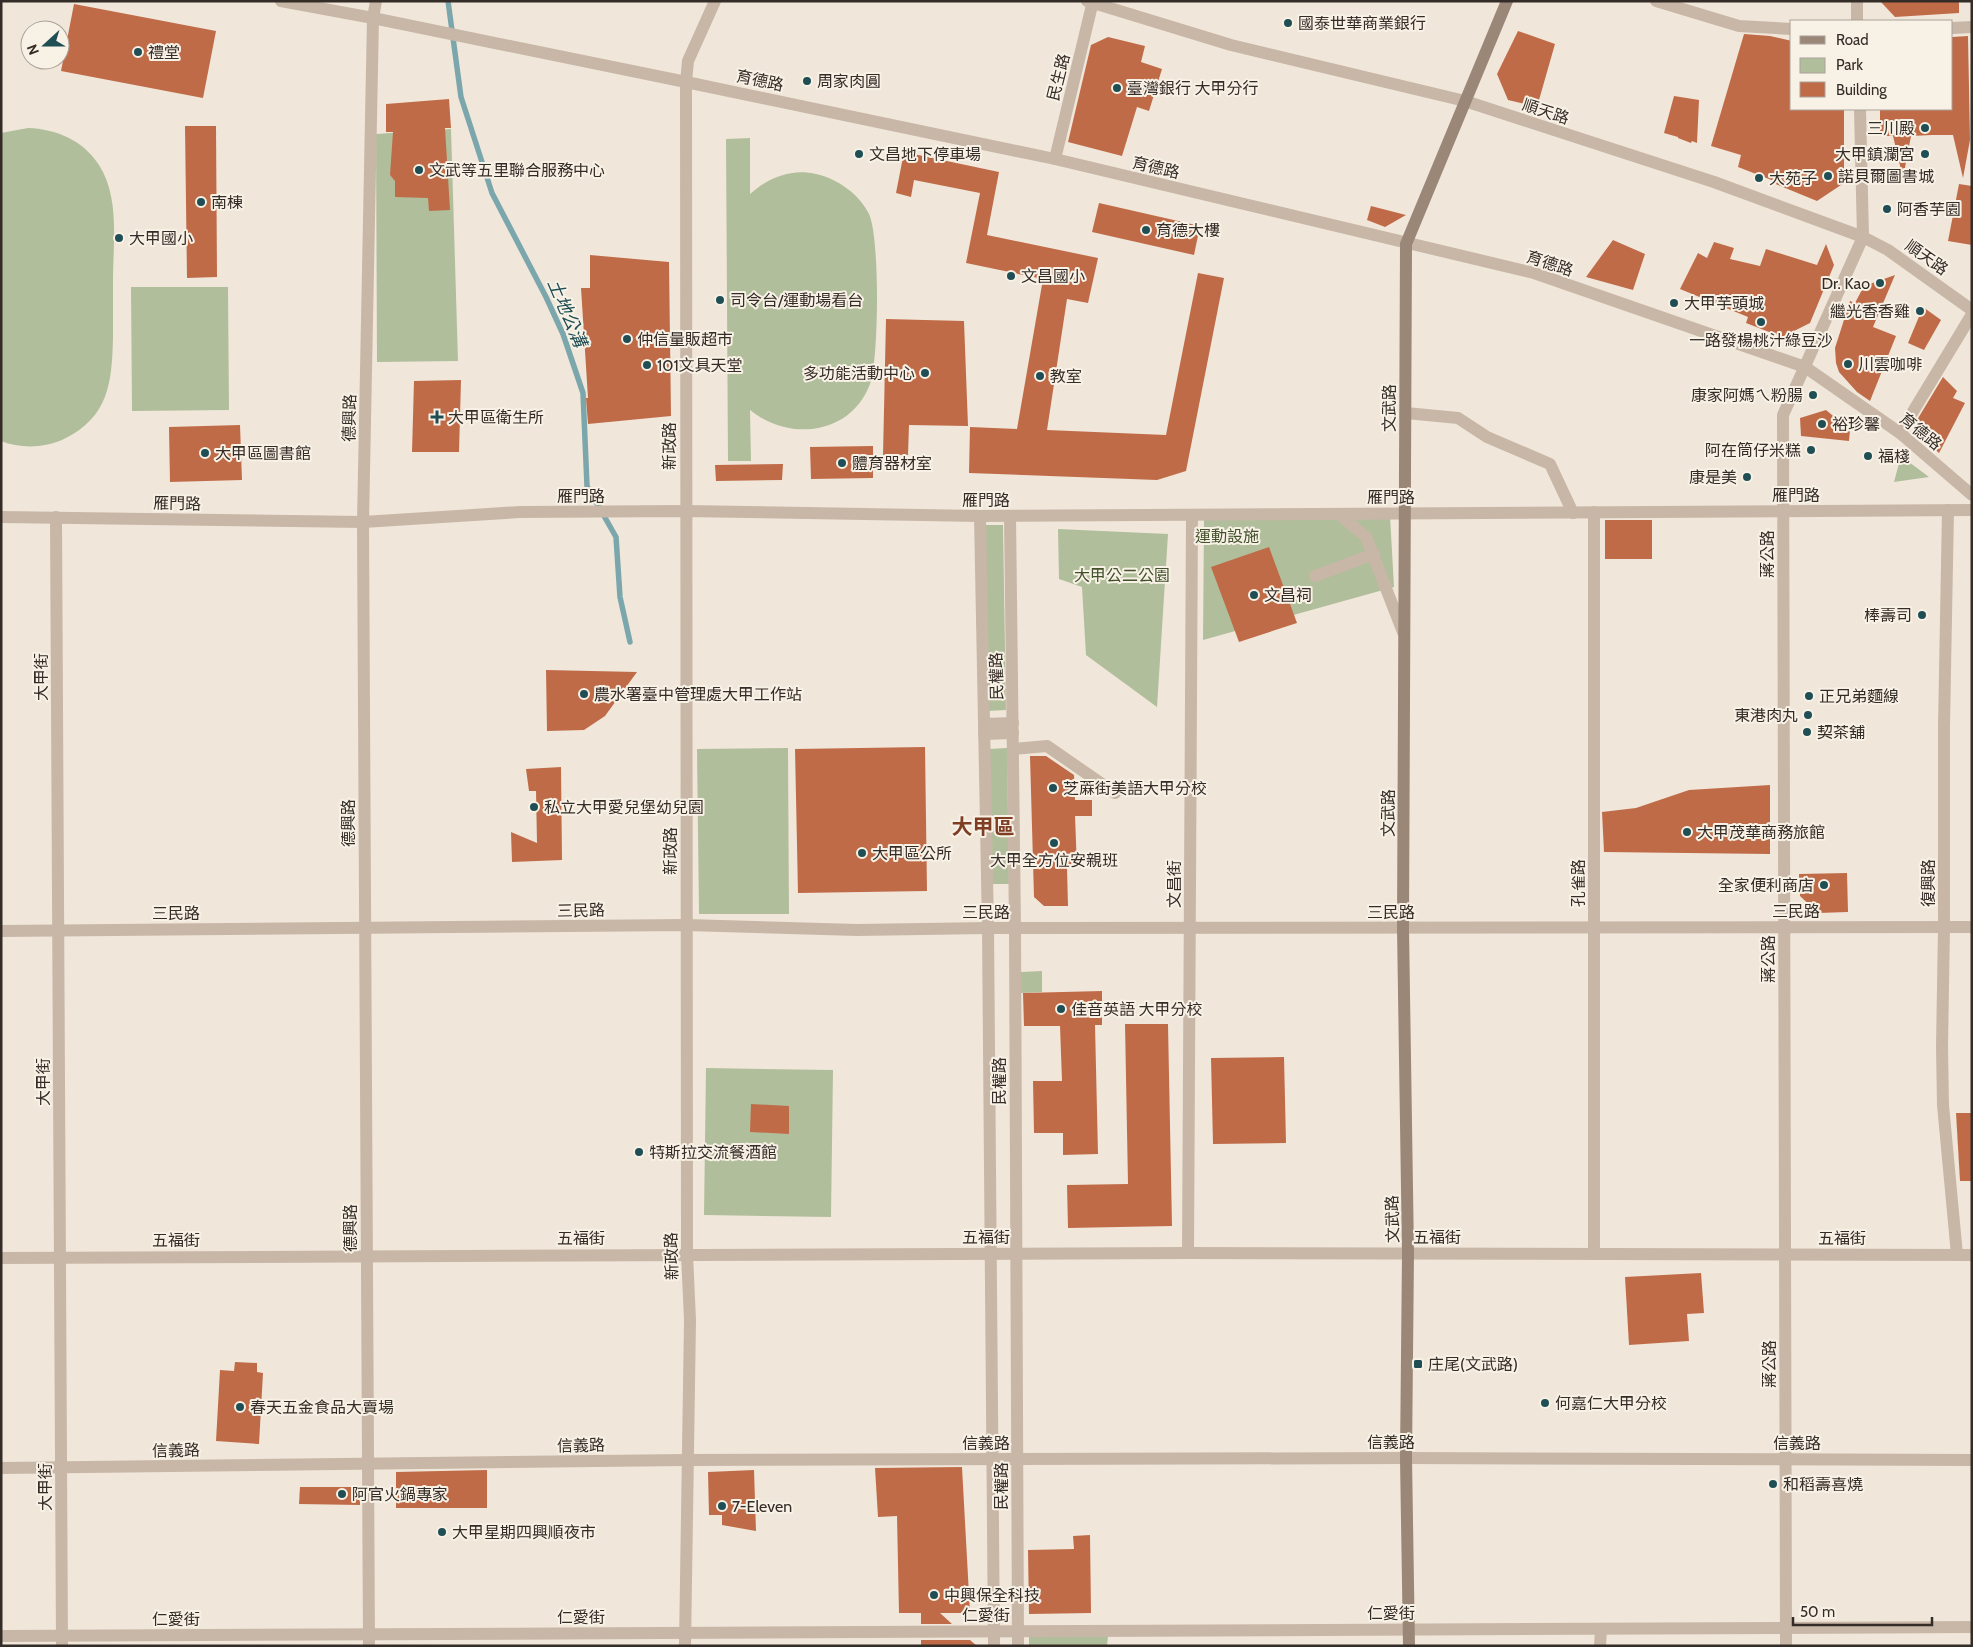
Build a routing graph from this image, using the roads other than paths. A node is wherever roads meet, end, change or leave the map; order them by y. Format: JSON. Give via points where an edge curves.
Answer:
{"nodes":[{"id":1,"x":281,"y":1,"type":"edge"},
{"id":2,"x":376,"y":1,"type":"edge"},
{"id":3,"x":715,"y":1,"type":"edge"},
{"id":4,"x":1507,"y":1,"type":"edge"},
{"id":5,"x":1656,"y":1,"type":"edge"},
{"id":6,"x":1857,"y":1,"type":"edge"},
{"id":7,"x":1091,"y":2,"type":"edge"},
{"id":8,"x":372,"y":18,"type":"junction"},
{"id":9,"x":1857,"y":20,"type":"edge"},
{"id":10,"x":1972,"y":27,"type":"edge"},
{"id":11,"x":1953,"y":28,"type":"edge"},
{"id":12,"x":1790,"y":29,"type":"edge"},
{"id":13,"x":686,"y":82,"type":"junction"},
{"id":14,"x":1465,"y":101,"type":"junction"},
{"id":15,"x":1860,"y":110,"type":"edge"},
{"id":16,"x":1055,"y":160,"type":"junction"},
{"id":17,"x":1863,"y":237,"type":"junction"},
{"id":18,"x":1406,"y":244,"type":"junction"},
{"id":19,"x":1972,"y":310,"type":"edge"},
{"id":20,"x":1972,"y":314,"type":"edge"},
{"id":21,"x":1805,"y":367,"type":"junction"},
{"id":22,"x":1406,"y":413,"type":"junction"},
{"id":23,"x":1900,"y":433,"type":"junction"},
{"id":24,"x":1972,"y":495,"type":"edge"},
{"id":25,"x":1948,"y":510,"type":"junction"},
{"id":26,"x":1972,"y":510,"type":"edge"},
{"id":27,"x":1783,"y":511,"type":"junction"},
{"id":28,"x":685,"y":512,"type":"junction"},
{"id":29,"x":1594,"y":512,"type":"junction"},
{"id":30,"x":1573,"y":513,"type":"junction"},
{"id":31,"x":1339,"y":514,"type":"junction"},
{"id":32,"x":1405,"y":514,"type":"junction"},
{"id":33,"x":1192,"y":515,"type":"junction"},
{"id":34,"x":1,"y":516,"type":"edge"},
{"id":35,"x":980,"y":516,"type":"junction"},
{"id":36,"x":1010,"y":516,"type":"junction"},
{"id":37,"x":56,"y":517,"type":"junction"},
{"id":38,"x":363,"y":522,"type":"junction"},
{"id":39,"x":1374,"y":554,"type":"junction"},
{"id":40,"x":1315,"y":576,"type":"dead end"},
{"id":41,"x":1404,"y":636,"type":"junction"},
{"id":42,"x":1013,"y":728,"type":"junction"},
{"id":43,"x":984,"y":729,"type":"junction"},
{"id":44,"x":1013,"y":749,"type":"junction"},
{"id":45,"x":1116,"y":793,"type":"dead end"},
{"id":46,"x":686,"y":925,"type":"junction"},
{"id":47,"x":1784,"y":927,"type":"junction"},
{"id":48,"x":1944,"y":927,"type":"junction"},
{"id":49,"x":1972,"y":927,"type":"edge"},
{"id":50,"x":365,"y":928,"type":"junction"},
{"id":51,"x":988,"y":928,"type":"junction"},
{"id":52,"x":1015,"y":928,"type":"junction"},
{"id":53,"x":1190,"y":928,"type":"junction"},
{"id":54,"x":1403,"y":928,"type":"junction"},
{"id":55,"x":1594,"y":928,"type":"junction"},
{"id":56,"x":58,"y":930,"type":"junction"},
{"id":57,"x":1,"y":931,"type":"edge"},
{"id":58,"x":1016,"y":1253,"type":"junction"},
{"id":59,"x":1188,"y":1253,"type":"junction"},
{"id":60,"x":1408,"y":1253,"type":"junction"},
{"id":61,"x":1594,"y":1253,"type":"junction"},
{"id":62,"x":687,"y":1254,"type":"junction"},
{"id":63,"x":991,"y":1254,"type":"junction"},
{"id":64,"x":1785,"y":1254,"type":"junction"},
{"id":65,"x":1957,"y":1255,"type":"junction"},
{"id":66,"x":1972,"y":1255,"type":"edge"},
{"id":67,"x":367,"y":1256,"type":"junction"},
{"id":68,"x":60,"y":1257,"type":"junction"},
{"id":69,"x":1,"y":1258,"type":"edge"},
{"id":70,"x":1406,"y":1458,"type":"junction"},
{"id":71,"x":993,"y":1459,"type":"junction"},
{"id":72,"x":1018,"y":1459,"type":"junction"},
{"id":73,"x":686,"y":1460,"type":"junction"},
{"id":74,"x":1785,"y":1460,"type":"junction"},
{"id":75,"x":1972,"y":1460,"type":"edge"},
{"id":76,"x":368,"y":1464,"type":"junction"},
{"id":77,"x":61,"y":1467,"type":"junction"},
{"id":78,"x":1,"y":1468,"type":"edge"},
{"id":79,"x":1972,"y":1627,"type":"edge"},
{"id":80,"x":1786,"y":1628,"type":"junction"},
{"id":81,"x":1600,"y":1629,"type":"junction"},
{"id":82,"x":1408,"y":1630,"type":"junction"},
{"id":83,"x":994,"y":1632,"type":"junction"},
{"id":84,"x":1018,"y":1632,"type":"junction"},
{"id":85,"x":1,"y":1636,"type":"edge"},
{"id":86,"x":685,"y":1639,"type":"edge"},
{"id":87,"x":369,"y":1640,"type":"edge"},
{"id":88,"x":62,"y":1641,"type":"edge"},
{"id":89,"x":994,"y":1646,"type":"edge"},
{"id":90,"x":1018,"y":1646,"type":"edge"},
{"id":91,"x":1408,"y":1646,"type":"edge"},
{"id":92,"x":1600,"y":1646,"type":"edge"},
{"id":93,"x":1786,"y":1646,"type":"edge"}],
"edges":[{"from":1,"to":8,"type":"street","name":"育德路"},
{"from":2,"to":8,"type":"street","name":"德興路"},
{"from":3,"to":13,"type":"street","name":"新政路","via":[[688,61]]},
{"from":4,"to":14,"type":"main road","name":"文武路"},
{"from":5,"to":12,"type":"street","via":[[1739,26]]},
{"from":6,"to":9,"type":"street"},
{"from":7,"to":14,"type":"street","name":"順天路","via":[[1231,45]]},
{"from":7,"to":16,"type":"street","name":"民生路"},
{"from":8,"to":13,"type":"street","name":"育德路"},
{"from":8,"to":38,"type":"street","name":"德興路"},
{"from":10,"to":11,"type":"street"},
{"from":13,"to":16,"type":"street","name":"育德路"},
{"from":13,"to":28,"type":"street","name":"新政路"},
{"from":14,"to":17,"type":"street","name":"順天路","via":[[1714,182]]},
{"from":14,"to":18,"type":"main road","name":"文武路"},
{"from":15,"to":17,"type":"street","name":"蔣公路"},
{"from":16,"to":18,"type":"street","name":"育德路"},
{"from":17,"to":19,"type":"street","name":"順天路","via":[[1888,250]]},
{"from":17,"to":21,"type":"street","name":"蔣公路"},
{"from":18,"to":21,"type":"street","name":"育德路","via":[[1534,273]]},
{"from":18,"to":22,"type":"main road","name":"文武路"},
{"from":20,"to":23,"type":"street"},
{"from":21,"to":23,"type":"street","name":"育德路"},
{"from":21,"to":27,"type":"street","name":"蔣公路","via":[[1783,414]]},
{"from":22,"to":30,"type":"street","via":[[1458,418],[1487,437],[1550,464]]},
{"from":22,"to":32,"type":"main road","name":"文武路"},
{"from":23,"to":24,"type":"street","name":"育德路"},
{"from":25,"to":26,"type":"street","name":"雁門路"},
{"from":25,"to":27,"type":"street","name":"雁門路"},
{"from":25,"to":48,"type":"street","name":"復興路"},
{"from":27,"to":29,"type":"street","name":"雁門路"},
{"from":27,"to":47,"type":"street","name":"蔣公路"},
{"from":28,"to":35,"type":"street","name":"雁門路"},
{"from":28,"to":38,"type":"street","name":"雁門路","via":[[520,512]]},
{"from":28,"to":46,"type":"street","name":"新政路"},
{"from":29,"to":30,"type":"street","name":"雁門路"},
{"from":29,"to":55,"type":"street","name":"孔雀路"},
{"from":30,"to":32,"type":"street","name":"雁門路"},
{"from":31,"to":32,"type":"street","name":"雁門路"},
{"from":31,"to":33,"type":"street","name":"雁門路"},
{"from":31,"to":39,"type":"street","via":[[1366,537]]},
{"from":32,"to":41,"type":"main road","name":"文武路"},
{"from":33,"to":36,"type":"street","name":"雁門路"},
{"from":33,"to":53,"type":"street","name":"文昌街"},
{"from":34,"to":37,"type":"street","name":"雁門路"},
{"from":35,"to":36,"type":"street","name":"雁門路"},
{"from":35,"to":43,"type":"street","name":"民權路"},
{"from":36,"to":42,"type":"street","name":"民權路"},
{"from":37,"to":38,"type":"street","name":"雁門路"},
{"from":37,"to":56,"type":"street","name":"大甲街"},
{"from":38,"to":50,"type":"street","name":"德興路"},
{"from":39,"to":40,"type":"street"},
{"from":39,"to":41,"type":"street"},
{"from":41,"to":54,"type":"main road","name":"文武路"},
{"from":42,"to":43,"type":"street"},
{"from":42,"to":44,"type":"street","name":"民權路"},
{"from":43,"to":51,"type":"street","name":"民權路"},
{"from":44,"to":45,"type":"street","via":[[1047,746]]},
{"from":44,"to":52,"type":"street","name":"民權路"},
{"from":46,"to":50,"type":"street","name":"三民路"},
{"from":46,"to":51,"type":"street","name":"三民路","via":[[857,930]]},
{"from":46,"to":62,"type":"street","name":"新政路"},
{"from":47,"to":48,"type":"street","name":"三民路"},
{"from":47,"to":55,"type":"street","name":"三民路"},
{"from":47,"to":64,"type":"street","name":"蔣公路"},
{"from":48,"to":49,"type":"street","name":"三民路"},
{"from":48,"to":65,"type":"street","name":"復興路","via":[[1943,1105]]},
{"from":50,"to":56,"type":"street","name":"三民路"},
{"from":50,"to":67,"type":"street","name":"德興路"},
{"from":51,"to":52,"type":"street","name":"三民路"},
{"from":51,"to":63,"type":"street","name":"民權路"},
{"from":52,"to":53,"type":"street","name":"三民路"},
{"from":52,"to":58,"type":"street","name":"民權路"},
{"from":53,"to":54,"type":"street","name":"三民路"},
{"from":53,"to":59,"type":"street","name":"文昌街"},
{"from":54,"to":55,"type":"street","name":"三民路"},
{"from":54,"to":60,"type":"main road","name":"文武路"},
{"from":55,"to":61,"type":"street","name":"孔雀路"},
{"from":56,"to":57,"type":"street","name":"三民路"},
{"from":56,"to":68,"type":"street","name":"大甲街"},
{"from":58,"to":59,"type":"street","name":"五福街"},
{"from":58,"to":63,"type":"street","name":"五福街"},
{"from":58,"to":72,"type":"street","name":"民權路"},
{"from":59,"to":60,"type":"street","name":"五福街"},
{"from":60,"to":61,"type":"street","name":"五福街"},
{"from":60,"to":70,"type":"main road","name":"文武路"},
{"from":61,"to":64,"type":"street","name":"五福街"},
{"from":62,"to":63,"type":"street","name":"五福街"},
{"from":62,"to":67,"type":"street","name":"五福街"},
{"from":62,"to":73,"type":"street","name":"新政路","via":[[690,1320]]},
{"from":63,"to":71,"type":"street","name":"民權路"},
{"from":64,"to":65,"type":"street","name":"五福街"},
{"from":64,"to":74,"type":"street","name":"蔣公路"},
{"from":65,"to":66,"type":"street","name":"五福街"},
{"from":67,"to":68,"type":"street","name":"五福街"},
{"from":67,"to":76,"type":"street","name":"德興路"},
{"from":68,"to":69,"type":"street","name":"五福街"},
{"from":68,"to":77,"type":"street","name":"大甲街"},
{"from":70,"to":72,"type":"street","name":"信義路"},
{"from":70,"to":74,"type":"street","name":"信義路"},
{"from":70,"to":82,"type":"main road","name":"文武路"},
{"from":71,"to":72,"type":"street","name":"信義路"},
{"from":71,"to":73,"type":"street","name":"信義路"},
{"from":71,"to":83,"type":"street","name":"民權路"},
{"from":72,"to":84,"type":"street","name":"民權路"},
{"from":73,"to":76,"type":"street","name":"信義路"},
{"from":73,"to":86,"type":"street","name":"新政路"},
{"from":74,"to":75,"type":"street","name":"信義路"},
{"from":74,"to":80,"type":"street","name":"蔣公路"},
{"from":76,"to":77,"type":"street","name":"信義路"},
{"from":76,"to":87,"type":"street","name":"德興路"},
{"from":77,"to":78,"type":"street","name":"信義路"},
{"from":77,"to":88,"type":"street","name":"大甲街"},
{"from":79,"to":80,"type":"street","name":"仁愛街"},
{"from":80,"to":81,"type":"street","name":"仁愛街"},
{"from":80,"to":93,"type":"street","name":"蔣公路"},
{"from":81,"to":82,"type":"street","name":"仁愛街"},
{"from":81,"to":92,"type":"street"},
{"from":82,"to":84,"type":"street","name":"仁愛街"},
{"from":82,"to":91,"type":"main road","name":"文武路"},
{"from":83,"to":84,"type":"street","name":"仁愛街"},
{"from":83,"to":86,"type":"street","name":"仁愛街"},
{"from":83,"to":89,"type":"street","name":"民權路"},
{"from":84,"to":90,"type":"street","name":"民權路"},
{"from":85,"to":88,"type":"street","name":"仁愛街"},
{"from":86,"to":87,"type":"street","name":"仁愛街"},
{"from":87,"to":88,"type":"street","name":"仁愛街"}]}
